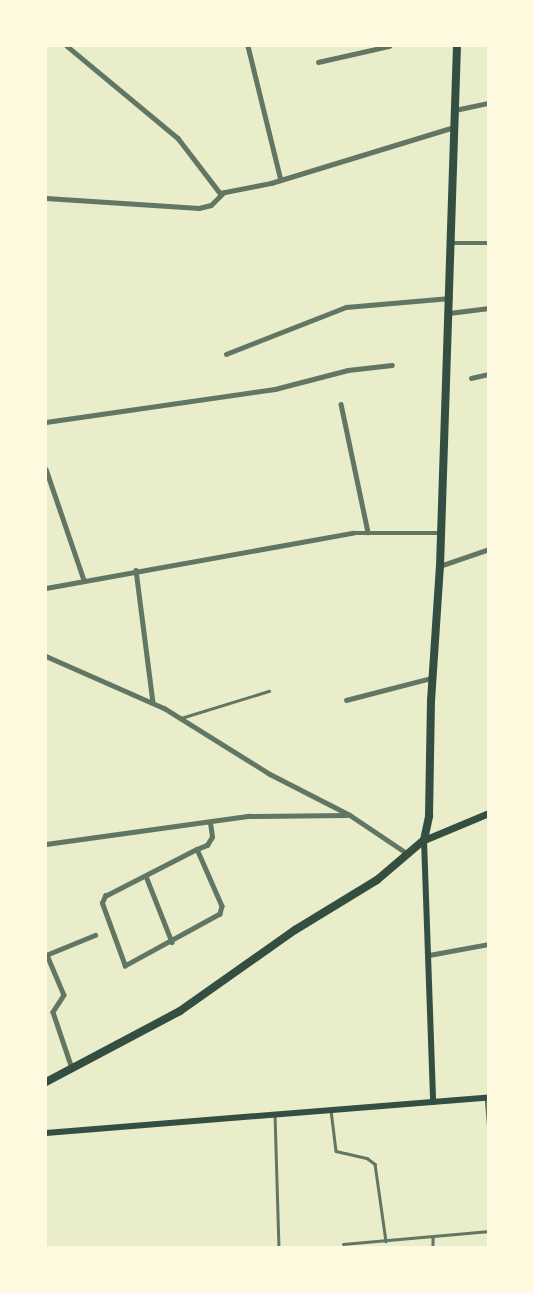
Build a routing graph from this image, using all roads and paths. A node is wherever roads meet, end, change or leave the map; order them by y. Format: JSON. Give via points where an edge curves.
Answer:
{"nodes":[{"id":1,"x":67,"y":46,"type":"edge"},
{"id":2,"x":248,"y":46,"type":"edge"},
{"id":3,"x":389,"y":46,"type":"edge"},
{"id":4,"x":457,"y":46,"type":"edge"},
{"id":5,"x":317,"y":62,"type":"dead end"},
{"id":6,"x":488,"y":103,"type":"edge"},
{"id":7,"x":455,"y":110,"type":"junction"},
{"id":8,"x":455,"y":126,"type":"junction"},
{"id":9,"x":281,"y":180,"type":"junction"},
{"id":10,"x":223,"y":193,"type":"junction"},
{"id":11,"x":46,"y":198,"type":"edge"},
{"id":12,"x":453,"y":243,"type":"junction"},
{"id":13,"x":488,"y":243,"type":"edge"},
{"id":14,"x":450,"y":298,"type":"junction"},
{"id":15,"x":488,"y":308,"type":"edge"},
{"id":16,"x":449,"y":313,"type":"junction"},
{"id":17,"x":226,"y":354,"type":"dead end"},
{"id":18,"x":392,"y":365,"type":"dead end"},
{"id":19,"x":488,"y":374,"type":"edge"},
{"id":20,"x":471,"y":379,"type":"dead end"},
{"id":21,"x":341,"y":404,"type":"dead end"},
{"id":22,"x":46,"y":422,"type":"edge"},
{"id":23,"x":46,"y":469,"type":"edge"},
{"id":24,"x":368,"y":532,"type":"junction"},
{"id":25,"x":440,"y":533,"type":"junction"},
{"id":26,"x":488,"y":549,"type":"edge"},
{"id":27,"x":440,"y":566,"type":"junction"},
{"id":28,"x":136,"y":570,"type":"junction"},
{"id":29,"x":84,"y":580,"type":"junction"},
{"id":30,"x":46,"y":588,"type":"edge"},
{"id":31,"x":46,"y":656,"type":"edge"},
{"id":32,"x":432,"y":678,"type":"junction"},
{"id":33,"x":269,"y":691,"type":"dead end"},
{"id":34,"x":346,"y":700,"type":"dead end"},
{"id":35,"x":153,"y":704,"type":"junction"},
{"id":36,"x":180,"y":718,"type":"junction"},
{"id":37,"x":488,"y":813,"type":"edge"},
{"id":38,"x":350,"y":815,"type":"junction"},
{"id":39,"x":210,"y":822,"type":"junction"},
{"id":40,"x":424,"y":840,"type":"junction"},
{"id":41,"x":46,"y":844,"type":"edge"},
{"id":42,"x":197,"y":849,"type":"junction"},
{"id":43,"x":409,"y":855,"type":"junction"},
{"id":44,"x":146,"y":876,"type":"junction"},
{"id":45,"x":95,"y":935,"type":"dead end"},
{"id":46,"x":172,"y":942,"type":"junction"},
{"id":47,"x":488,"y":944,"type":"edge"},
{"id":48,"x":46,"y":956,"type":"edge"},
{"id":49,"x":429,"y":956,"type":"junction"},
{"id":50,"x":73,"y":1069,"type":"junction"},
{"id":51,"x":46,"y":1082,"type":"edge"},
{"id":52,"x":487,"y":1097,"type":"edge"},
{"id":53,"x":433,"y":1102,"type":"junction"},
{"id":54,"x":331,"y":1110,"type":"junction"},
{"id":55,"x":275,"y":1114,"type":"junction"},
{"id":56,"x":488,"y":1129,"type":"edge"},
{"id":57,"x":46,"y":1133,"type":"edge"},
{"id":58,"x":488,"y":1231,"type":"edge"},
{"id":59,"x":433,"y":1238,"type":"junction"},
{"id":60,"x":386,"y":1241,"type":"junction"},
{"id":61,"x":343,"y":1244,"type":"dead end"},
{"id":62,"x":279,"y":1248,"type":"edge"},
{"id":63,"x":433,"y":1248,"type":"edge"}],
"edges":[{"from":1,"to":10,"type":"street","via":[[178,138],[212,188]]},
{"from":2,"to":9,"type":"street"},
{"from":3,"to":5,"type":"street"},
{"from":4,"to":7,"type":"highway"},
{"from":6,"to":7,"type":"street"},
{"from":7,"to":8,"type":"highway"},
{"from":8,"to":9,"type":"street"},
{"from":8,"to":12,"type":"highway"},
{"from":9,"to":10,"type":"street"},
{"from":10,"to":11,"type":"street","via":[[199,208]]},
{"from":12,"to":13,"type":"street"},
{"from":12,"to":14,"type":"highway"},
{"from":14,"to":16,"type":"highway"},
{"from":14,"to":17,"type":"street","via":[[346,307]]},
{"from":15,"to":16,"type":"street"},
{"from":16,"to":25,"type":"highway"},
{"from":18,"to":22,"type":"street","via":[[348,370],[275,389]]},
{"from":19,"to":20,"type":"street"},
{"from":21,"to":24,"type":"street"},
{"from":23,"to":29,"type":"street"},
{"from":24,"to":25,"type":"street"},
{"from":24,"to":28,"type":"street"},
{"from":25,"to":27,"type":"highway"},
{"from":26,"to":27,"type":"street"},
{"from":27,"to":32,"type":"highway"},
{"from":28,"to":29,"type":"street"},
{"from":28,"to":35,"type":"street"},
{"from":29,"to":30,"type":"street"},
{"from":31,"to":35,"type":"street"},
{"from":32,"to":34,"type":"street"},
{"from":32,"to":40,"type":"highway","via":[[429,816]]},
{"from":33,"to":36,"type":"lane"},
{"from":35,"to":36,"type":"street"},
{"from":36,"to":38,"type":"street","via":[[270,774]]},
{"from":37,"to":40,"type":"main road"},
{"from":38,"to":39,"type":"street"},
{"from":38,"to":43,"type":"street"},
{"from":39,"to":41,"type":"street"},
{"from":39,"to":42,"type":"street","via":[[212,837]]},
{"from":40,"to":43,"type":"highway"},
{"from":40,"to":49,"type":"main road"},
{"from":42,"to":44,"type":"street"},
{"from":42,"to":46,"type":"street","via":[[222,905],[214,921]]},
{"from":43,"to":50,"type":"highway","via":[[180,1011]]},
{"from":44,"to":46,"type":"street"},
{"from":44,"to":46,"type":"street","via":[[105,896],[102,904],[125,966]]},
{"from":45,"to":48,"type":"street"},
{"from":47,"to":49,"type":"street"},
{"from":48,"to":50,"type":"street","via":[[64,995],[52,1012]]},
{"from":49,"to":53,"type":"main road"},
{"from":50,"to":51,"type":"highway"},
{"from":52,"to":53,"type":"main road"},
{"from":52,"to":56,"type":"lane"},
{"from":53,"to":54,"type":"main road"},
{"from":54,"to":55,"type":"main road"},
{"from":54,"to":60,"type":"lane","via":[[336,1152],[375,1164]]},
{"from":55,"to":57,"type":"main road"},
{"from":55,"to":62,"type":"lane"},
{"from":58,"to":59,"type":"lane"},
{"from":59,"to":60,"type":"lane"},
{"from":59,"to":63,"type":"lane"},
{"from":60,"to":61,"type":"lane"}]}
